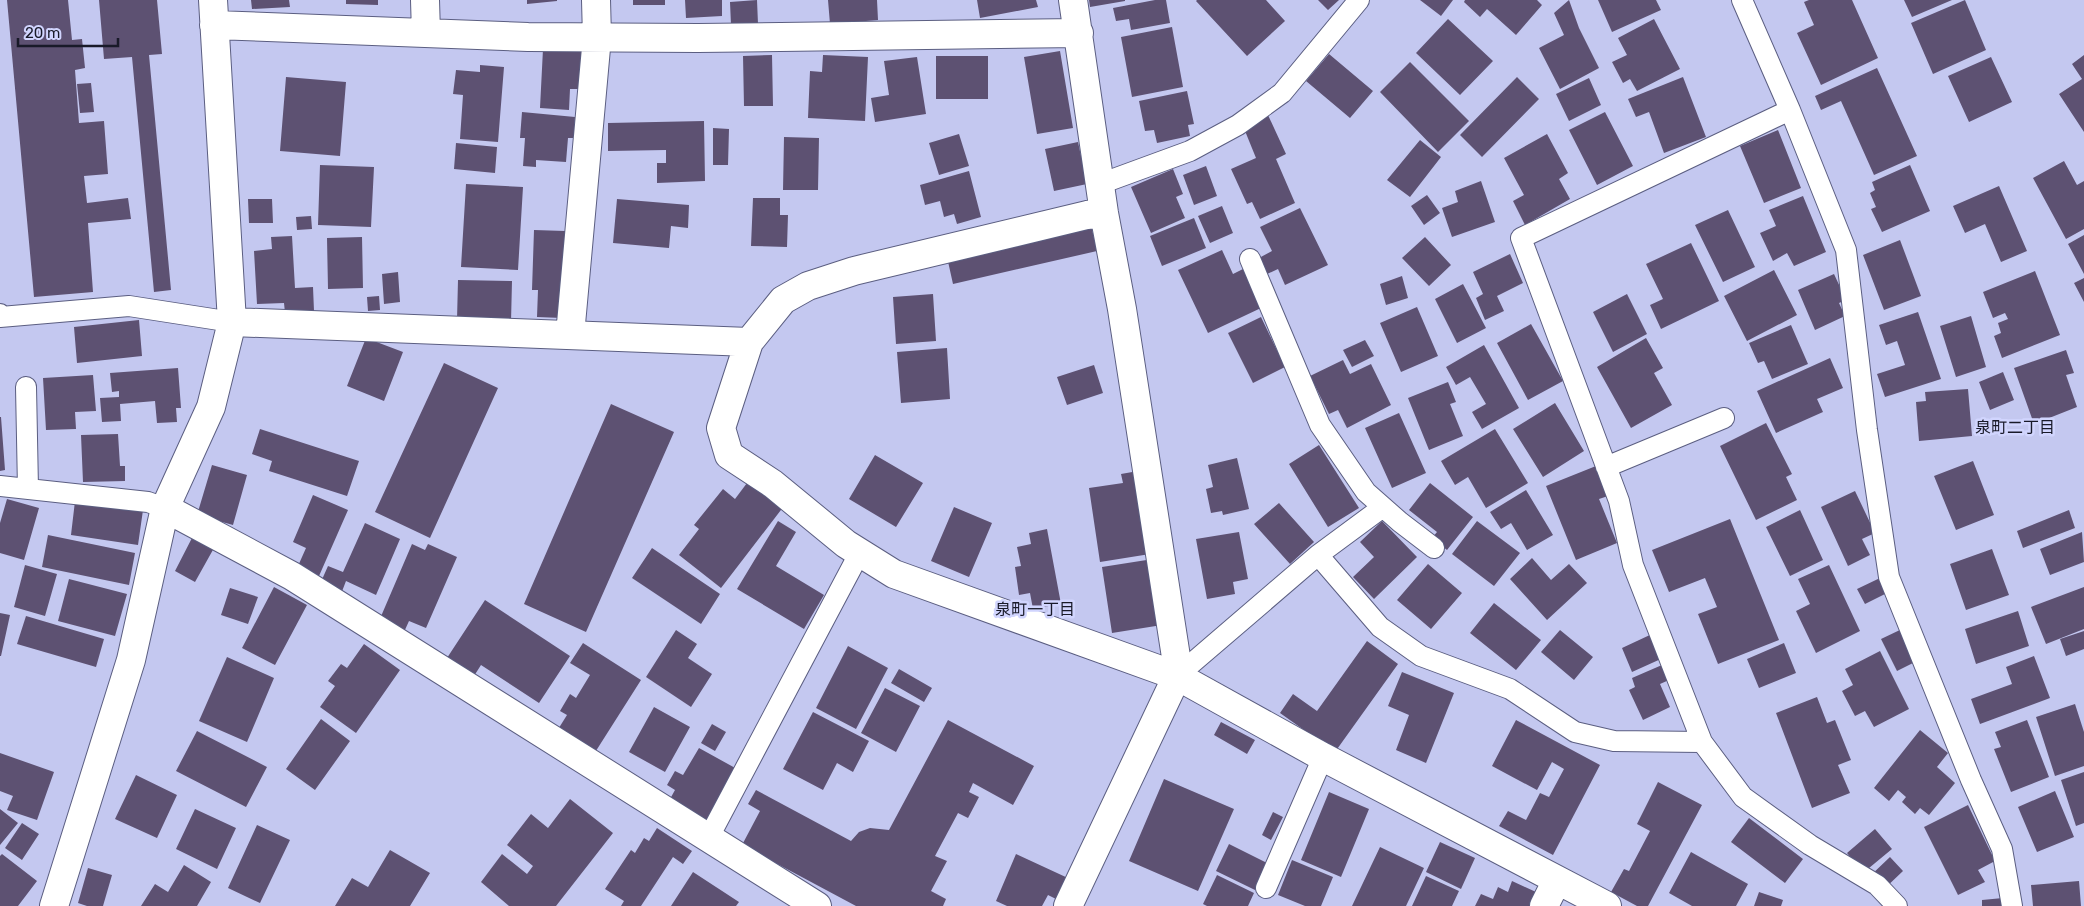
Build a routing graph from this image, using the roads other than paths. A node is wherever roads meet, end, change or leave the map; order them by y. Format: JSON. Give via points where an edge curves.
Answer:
{"nodes":[{"id":1,"x":425,"y":0,"type":"edge"},
{"id":2,"x":596,"y":0,"type":"edge"},
{"id":3,"x":1072,"y":0,"type":"edge"},
{"id":4,"x":1359,"y":0,"type":"edge"},
{"id":5,"x":1742,"y":0,"type":"edge"},
{"id":6,"x":213,"y":12,"type":"edge"},
{"id":7,"x":426,"y":33,"type":"junction"},
{"id":8,"x":1079,"y":33,"type":"junction"},
{"id":9,"x":597,"y":37,"type":"junction"},
{"id":10,"x":1790,"y":110,"type":"junction"},
{"id":11,"x":1100,"y":184,"type":"junction"},
{"id":12,"x":1104,"y":213,"type":"junction"},
{"id":13,"x":1250,"y":259,"type":"dead end"},
{"id":14,"x":0,"y":314,"type":"edge"},
{"id":15,"x":232,"y":322,"type":"junction"},
{"id":16,"x":570,"y":335,"type":"junction"},
{"id":17,"x":750,"y":342,"type":"junction"},
{"id":18,"x":26,"y":388,"type":"dead end"},
{"id":19,"x":1724,"y":418,"type":"dead end"},
{"id":20,"x":1606,"y":468,"type":"junction"},
{"id":21,"x":0,"y":486,"type":"edge"},
{"id":22,"x":28,"y":489,"type":"junction"},
{"id":23,"x":1383,"y":507,"type":"junction"},
{"id":24,"x":165,"y":508,"type":"junction"},
{"id":25,"x":1434,"y":548,"type":"dead end"},
{"id":26,"x":860,"y":552,"type":"junction"},
{"id":27,"x":1318,"y":555,"type":"junction"},
{"id":28,"x":1177,"y":676,"type":"junction"},
{"id":29,"x":1702,"y":742,"type":"junction"},
{"id":30,"x":1323,"y":757,"type":"junction"},
{"id":31,"x":709,"y":837,"type":"junction"},
{"id":32,"x":1557,"y":880,"type":"junction"},
{"id":33,"x":1266,"y":888,"type":"dead end"},
{"id":34,"x":54,"y":906,"type":"edge"},
{"id":35,"x":817,"y":906,"type":"edge"},
{"id":36,"x":1068,"y":906,"type":"edge"},
{"id":37,"x":1544,"y":906,"type":"edge"},
{"id":38,"x":1607,"y":906,"type":"edge"},
{"id":39,"x":1897,"y":906,"type":"edge"},
{"id":40,"x":2012,"y":906,"type":"edge"}],
"edges":[{"from":1,"to":7,"type":"street"},
{"from":2,"to":9,"type":"street"},
{"from":3,"to":8,"type":"street"},
{"from":4,"to":11,"type":"lane","via":[[1282,93],[1238,126],[1190,151]]},
{"from":5,"to":10,"type":"lane"},
{"from":6,"to":7,"type":"street"},
{"from":6,"to":15,"type":"street"},
{"from":7,"to":9,"type":"street"},
{"from":8,"to":9,"type":"street"},
{"from":8,"to":11,"type":"street"},
{"from":9,"to":16,"type":"street"},
{"from":10,"to":20,"type":"lane","via":[[1521,238]]},
{"from":10,"to":40,"type":"lane","via":[[1846,250],[1867,430],[1889,577],[2002,849]]},
{"from":11,"to":12,"type":"street"},
{"from":12,"to":17,"type":"street","via":[[918,255],[808,286],[783,300]]},
{"from":12,"to":28,"type":"street","via":[[1127,338]]},
{"from":13,"to":23,"type":"lane","via":[[1320,426],[1366,492]]},
{"from":14,"to":15,"type":"lane","via":[[0,317],[129,306]]},
{"from":15,"to":16,"type":"street"},
{"from":15,"to":24,"type":"street","via":[[211,407]]},
{"from":16,"to":17,"type":"street"},
{"from":17,"to":26,"type":"street","via":[[721,428],[729,454]]},
{"from":18,"to":22,"type":"lane"},
{"from":19,"to":20,"type":"lane"},
{"from":20,"to":29,"type":"lane","via":[[1619,501],[1633,565]]},
{"from":21,"to":22,"type":"lane"},
{"from":22,"to":24,"type":"lane","via":[[148,502]]},
{"from":23,"to":25,"type":"lane"},
{"from":23,"to":27,"type":"lane"},
{"from":24,"to":31,"type":"street","via":[[292,576]]},
{"from":24,"to":34,"type":"street","via":[[131,660]]},
{"from":26,"to":28,"type":"street","via":[[894,574]]},
{"from":26,"to":31,"type":"lane"},
{"from":27,"to":28,"type":"lane"},
{"from":27,"to":29,"type":"lane","via":[[1380,627],[1421,656],[1510,689],[1575,732],[1614,741]]},
{"from":28,"to":30,"type":"street"},
{"from":28,"to":36,"type":"street"},
{"from":29,"to":39,"type":"lane","via":[[1743,797],[1810,846],[1876,885]]},
{"from":30,"to":32,"type":"street"},
{"from":30,"to":33,"type":"lane"},
{"from":31,"to":35,"type":"street"},
{"from":32,"to":37,"type":"street"},
{"from":32,"to":38,"type":"street"}]}
